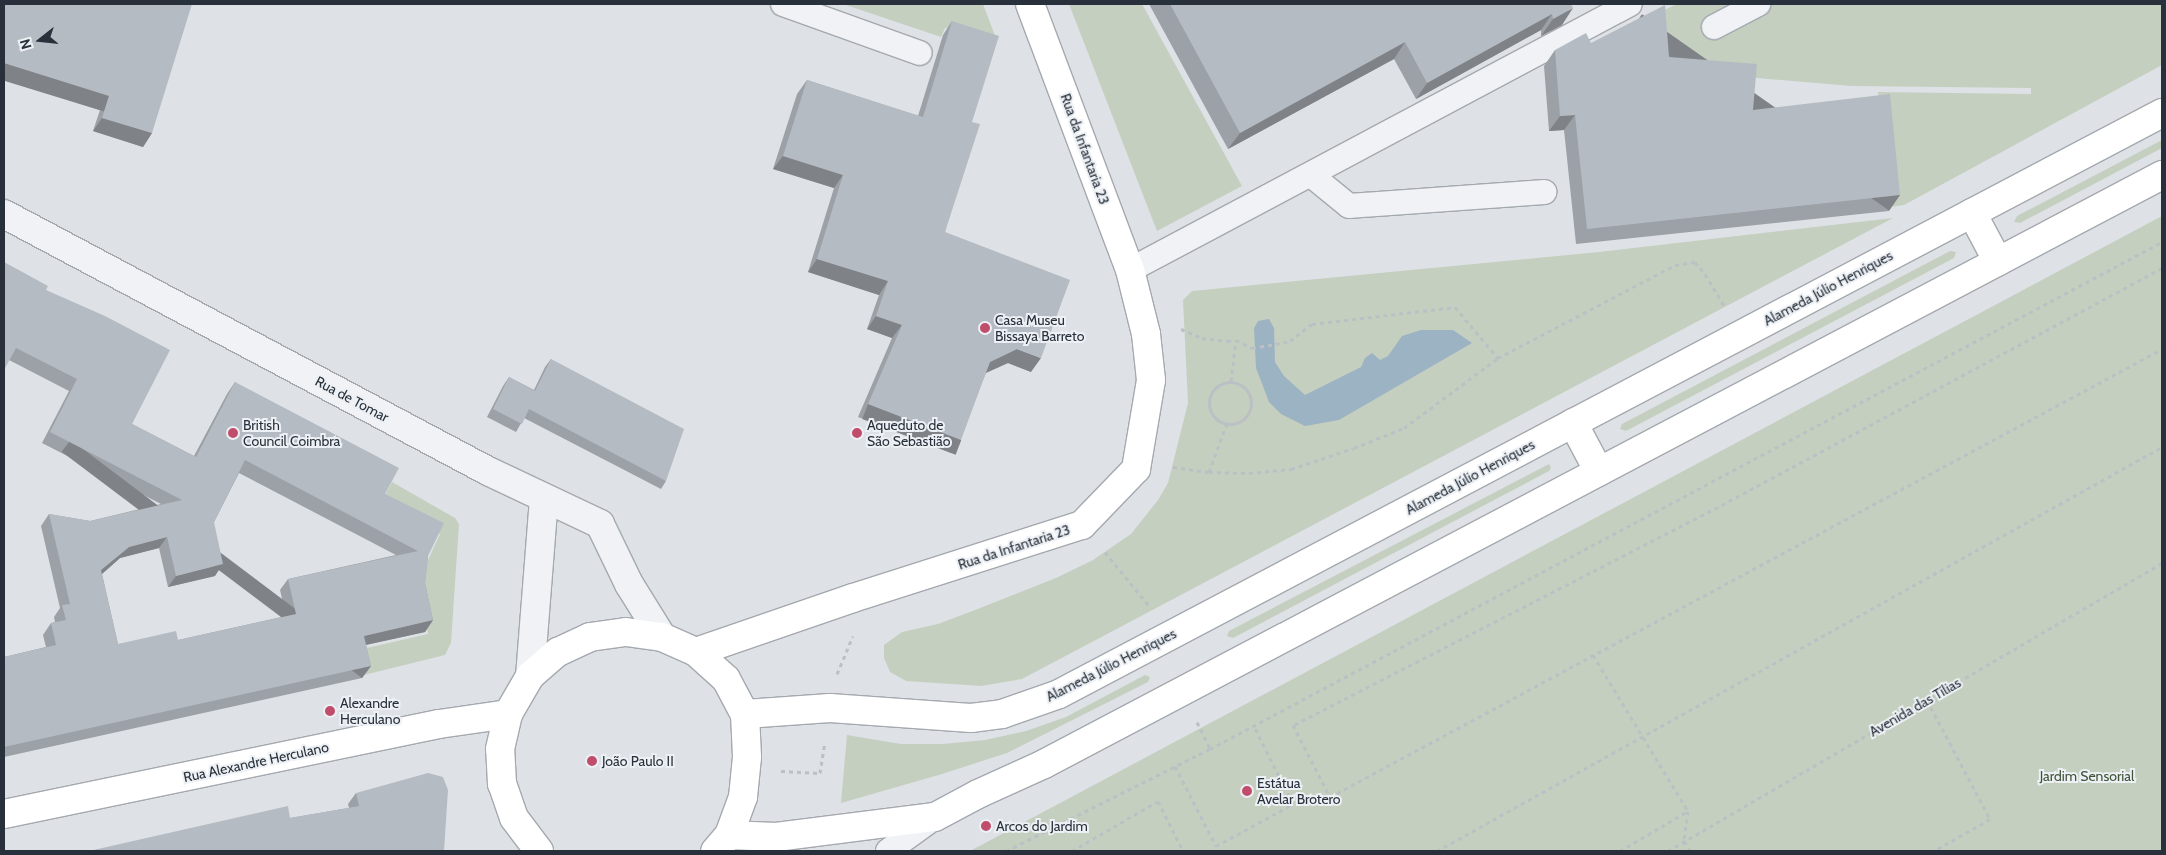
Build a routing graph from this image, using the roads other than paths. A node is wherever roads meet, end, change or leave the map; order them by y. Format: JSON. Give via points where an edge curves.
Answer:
{"nodes":[{"id":1,"x":783,"y":4,"type":"edge"},
{"id":2,"x":1030,"y":4,"type":"edge"},
{"id":3,"x":1630,"y":4,"type":"edge"},
{"id":4,"x":1758,"y":4,"type":"edge"},
{"id":5,"x":1714,"y":27,"type":"dead end"},
{"id":6,"x":920,"y":52,"type":"dead end"},
{"id":7,"x":2162,"y":113,"type":"edge"},
{"id":8,"x":1310,"y":176,"type":"junction"},
{"id":9,"x":2162,"y":176,"type":"edge"},
{"id":10,"x":1544,"y":192,"type":"dead end"},
{"id":11,"x":1972,"y":213,"type":"junction"},
{"id":12,"x":4,"y":214,"type":"edge"},
{"id":13,"x":1998,"y":262,"type":"junction"},
{"id":14,"x":1130,"y":270,"type":"junction"},
{"id":15,"x":1573,"y":423,"type":"junction"},
{"id":16,"x":1599,"y":472,"type":"junction"},
{"id":17,"x":544,"y":498,"type":"junction"},
{"id":18,"x":662,"y":637,"type":"junction"},
{"id":19,"x":696,"y":652,"type":"junction"},
{"id":20,"x":530,"y":676,"type":"junction"},
{"id":21,"x":508,"y":714,"type":"junction"},
{"id":22,"x":745,"y":714,"type":"junction"},
{"id":23,"x":4,"y":814,"type":"edge"},
{"id":24,"x":935,"y":817,"type":"junction"},
{"id":25,"x":722,"y":843,"type":"edge"},
{"id":26,"x":539,"y":851,"type":"edge"},
{"id":27,"x":888,"y":851,"type":"edge"}],
"edges":[{"from":1,"to":6,"type":"lane"},
{"from":2,"to":14,"type":"main road","name":"Rua da Infantaria 23"},
{"from":3,"to":8,"type":"lane"},
{"from":4,"to":5,"type":"lane"},
{"from":7,"to":11,"type":"main road","name":"Alameda Júlio Henriques"},
{"from":8,"to":10,"type":"lane","via":[[1349,206]]},
{"from":8,"to":14,"type":"lane"},
{"from":9,"to":13,"type":"main road"},
{"from":11,"to":13,"type":"main road"},
{"from":11,"to":15,"type":"main road","name":"Alameda Júlio Henriques"},
{"from":12,"to":17,"type":"street","name":"Rua de Tomar"},
{"from":13,"to":16,"type":"main road"},
{"from":14,"to":19,"type":"main road","name":"Rua da Infantaria 23","via":[[1146,334],[1151,380],[1138,460],[1136,468],[1082,525]]},
{"from":15,"to":16,"type":"main road"},
{"from":15,"to":22,"type":"main road","name":"Alameda Júlio Henriques","via":[[1059,694],[1002,714],[972,718],[830,708]]},
{"from":16,"to":24,"type":"main road","via":[[1044,764]]},
{"from":17,"to":18,"type":"street","name":"Rua de Tomar","via":[[600,524],[629,584]]},
{"from":17,"to":20,"type":"street"},
{"from":18,"to":19,"type":"main road"},
{"from":18,"to":20,"type":"main road","via":[[626,632],[590,637],[558,652]]},
{"from":19,"to":22,"type":"main road","via":[[726,679]]},
{"from":20,"to":21,"type":"main road"},
{"from":21,"to":23,"type":"main road","name":"Rua Alexandre Herculano","via":[[429,726]]},
{"from":21,"to":26,"type":"main road","via":[[500,749],[502,784],[514,818]]},
{"from":22,"to":25,"type":"main road","via":[[747,757],[743,797]]},
{"from":24,"to":25,"type":"main road"},
{"from":24,"to":27,"type":"lane"}]}
